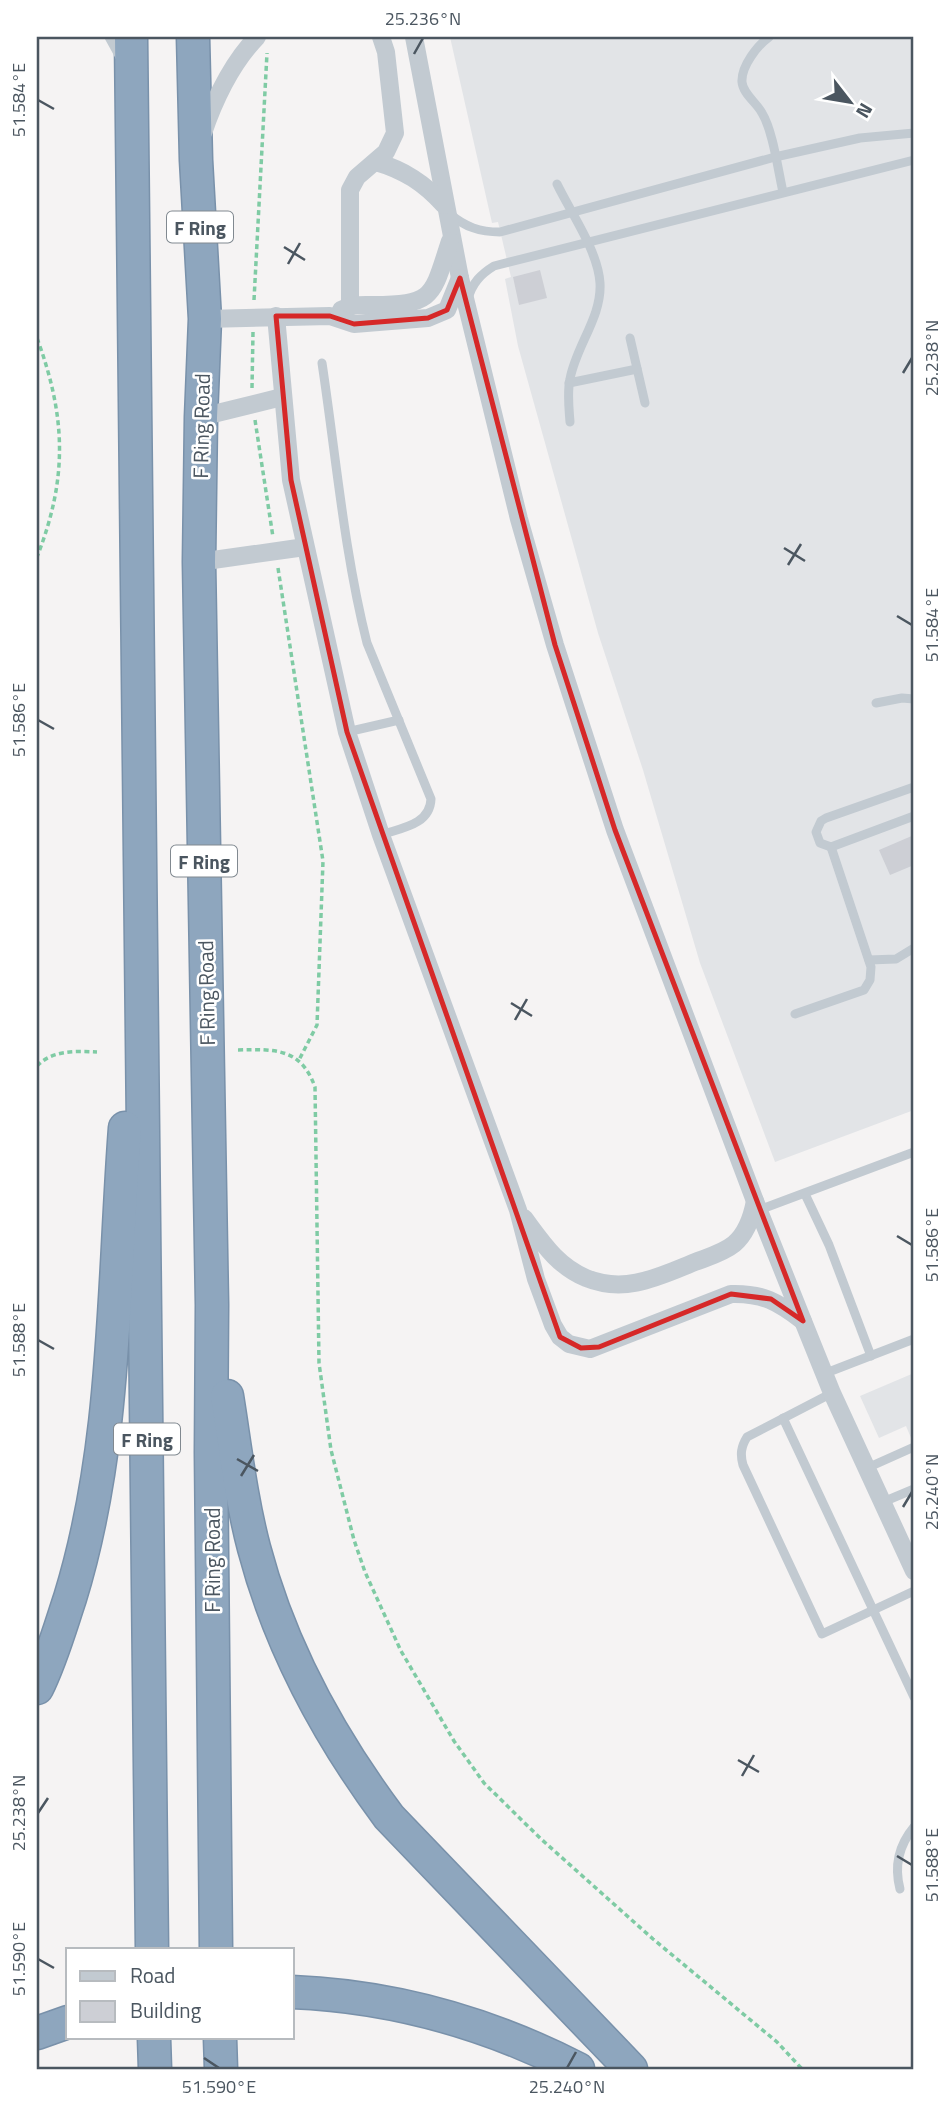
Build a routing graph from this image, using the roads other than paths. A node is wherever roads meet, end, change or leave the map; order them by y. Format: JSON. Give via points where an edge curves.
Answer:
{"nodes":[{"id":1,"x":109,"y":37,"type":"edge"},
{"id":2,"x":131,"y":37,"type":"edge"},
{"id":3,"x":193,"y":37,"type":"edge"},
{"id":4,"x":381,"y":37,"type":"edge"},
{"id":5,"x":414,"y":37,"type":"edge"},
{"id":6,"x":769,"y":37,"type":"edge"},
{"id":7,"x":255,"y":38,"type":"edge"},
{"id":8,"x":132,"y":81,"type":"junction"},
{"id":9,"x":914,"y":133,"type":"edge"},
{"id":10,"x":775,"y":157,"type":"junction"},
{"id":11,"x":196,"y":160,"type":"junction"},
{"id":12,"x":914,"y":160,"type":"edge"},
{"id":13,"x":376,"y":162,"type":"junction"},
{"id":14,"x":557,"y":184,"type":"dead end"},
{"id":15,"x":783,"y":192,"type":"junction"},
{"id":16,"x":444,"y":205,"type":"junction"},
{"id":17,"x":571,"y":212,"type":"junction"},
{"id":18,"x":452,"y":237,"type":"junction"},
{"id":19,"x":586,"y":242,"type":"junction"},
{"id":20,"x":460,"y":278,"type":"junction"},
{"id":21,"x":350,"y":304,"type":"junction"},
{"id":22,"x":467,"y":309,"type":"junction"},
{"id":23,"x":276,"y":316,"type":"junction"},
{"id":24,"x":330,"y":316,"type":"junction"},
{"id":25,"x":205,"y":319,"type":"junction"},
{"id":26,"x":630,"y":338,"type":"dead end"},
{"id":27,"x":323,"y":363,"type":"dead end"},
{"id":28,"x":637,"y":369,"type":"junction"},
{"id":29,"x":569,"y":383,"type":"junction"},
{"id":30,"x":282,"y":397,"type":"junction"},
{"id":31,"x":645,"y":403,"type":"dead end"},
{"id":32,"x":201,"y":417,"type":"junction"},
{"id":33,"x":570,"y":422,"type":"dead end"},
{"id":34,"x":305,"y":547,"type":"junction"},
{"id":35,"x":199,"y":562,"type":"junction"},
{"id":36,"x":914,"y":699,"type":"edge"},
{"id":37,"x":876,"y":704,"type":"dead end"},
{"id":38,"x":399,"y":720,"type":"junction"},
{"id":39,"x":347,"y":732,"type":"junction"},
{"id":40,"x":914,"y":787,"type":"edge"},
{"id":41,"x":914,"y":816,"type":"edge"},
{"id":42,"x":380,"y":835,"type":"junction"},
{"id":43,"x":831,"y":847,"type":"junction"},
{"id":44,"x":140,"y":945,"type":"junction"},
{"id":45,"x":914,"y":948,"type":"edge"},
{"id":46,"x":869,"y":960,"type":"junction"},
{"id":47,"x":795,"y":1014,"type":"dead end"},
{"id":48,"x":914,"y":1152,"type":"edge"},
{"id":49,"x":805,"y":1194,"type":"junction"},
{"id":50,"x":757,"y":1206,"type":"junction"},
{"id":51,"x":518,"y":1210,"type":"junction"},
{"id":52,"x":212,"y":1305,"type":"junction"},
{"id":53,"x":803,"y":1321,"type":"junction"},
{"id":54,"x":914,"y":1339,"type":"edge"},
{"id":55,"x":871,"y":1356,"type":"junction"},
{"id":56,"x":826,"y":1373,"type":"junction"},
{"id":57,"x":832,"y":1393,"type":"junction"},
{"id":58,"x":783,"y":1418,"type":"junction"},
{"id":59,"x":914,"y":1447,"type":"edge"},
{"id":60,"x":867,"y":1468,"type":"junction"},
{"id":61,"x":914,"y":1489,"type":"edge"},
{"id":62,"x":883,"y":1502,"type":"junction"},
{"id":63,"x":914,"y":1570,"type":"edge"},
{"id":64,"x":914,"y":1591,"type":"edge"},
{"id":65,"x":873,"y":1610,"type":"junction"},
{"id":66,"x":37,"y":1688,"type":"edge"},
{"id":67,"x":914,"y":1697,"type":"edge"},
{"id":68,"x":914,"y":1827,"type":"edge"},
{"id":69,"x":900,"y":1889,"type":"dead end"},
{"id":70,"x":152,"y":1942,"type":"edge"},
{"id":71,"x":216,"y":1943,"type":"edge"},
{"id":72,"x":294,"y":1992,"type":"edge"},
{"id":73,"x":66,"y":2023,"type":"edge"},
{"id":74,"x":37,"y":2033,"type":"edge"},
{"id":75,"x":154,"y":2039,"type":"edge"},
{"id":76,"x":220,"y":2039,"type":"edge"},
{"id":77,"x":155,"y":2069,"type":"edge"},
{"id":78,"x":221,"y":2069,"type":"edge"},
{"id":79,"x":578,"y":2069,"type":"edge"},
{"id":80,"x":631,"y":2069,"type":"edge"}],
"edges":[{"from":1,"to":8,"type":"lane"},
{"from":2,"to":8,"type":"highway","number":"F Ring"},
{"from":3,"to":11,"type":"highway","name":"F Ring Road","number":"F Ring"},
{"from":4,"to":13,"type":"street","via":[[396,126],[390,146]]},
{"from":5,"to":16,"type":"street"},
{"from":6,"to":10,"type":"lane","via":[[759,44],[742,83],[764,116]]},
{"from":7,"to":11,"type":"street","via":[[232,69]]},
{"from":8,"to":44,"type":"highway","number":"F Ring"},
{"from":9,"to":10,"type":"lane","via":[[860,138]]},
{"from":10,"to":15,"type":"lane"},
{"from":10,"to":17,"type":"lane"},
{"from":11,"to":25,"type":"highway","name":"F Ring Road","number":"F Ring"},
{"from":12,"to":15,"type":"lane"},
{"from":13,"to":16,"type":"street","via":[[414,177]]},
{"from":13,"to":21,"type":"street","via":[[357,177],[350,190]]},
{"from":14,"to":17,"type":"lane"},
{"from":15,"to":19,"type":"lane"},
{"from":16,"to":17,"type":"lane","via":[[468,227],[489,232]]},
{"from":16,"to":18,"type":"street"},
{"from":17,"to":19,"type":"lane"},
{"from":18,"to":20,"type":"street"},
{"from":18,"to":21,"type":"street","via":[[435,285],[424,299],[401,305]]},
{"from":19,"to":22,"type":"lane","via":[[494,266],[474,283]]},
{"from":19,"to":29,"type":"lane","via":[[596,261],[600,296]]},
{"from":20,"to":22,"type":"street"},
{"from":20,"to":24,"type":"street","via":[[447,310],[428,318],[354,324]]},
{"from":21,"to":24,"type":"street"},
{"from":22,"to":50,"type":"street","via":[[555,645],[615,830]]},
{"from":23,"to":24,"type":"street"},
{"from":23,"to":25,"type":"street"},
{"from":23,"to":30,"type":"street"},
{"from":25,"to":32,"type":"highway","name":"F Ring Road","number":"F Ring"},
{"from":26,"to":28,"type":"lane"},
{"from":27,"to":38,"type":"lane","via":[[363,629]]},
{"from":28,"to":29,"type":"lane"},
{"from":28,"to":31,"type":"lane"},
{"from":29,"to":33,"type":"lane"},
{"from":30,"to":32,"type":"street"},
{"from":30,"to":34,"type":"street","via":[[291,480]]},
{"from":32,"to":35,"type":"highway","name":"F Ring Road","number":"F Ring"},
{"from":34,"to":35,"type":"street"},
{"from":34,"to":39,"type":"street"},
{"from":35,"to":52,"type":"highway","name":"F Ring Road","number":"F Ring"},
{"from":36,"to":37,"type":"lane"},
{"from":38,"to":39,"type":"lane"},
{"from":38,"to":42,"type":"lane","via":[[431,804],[421,821]]},
{"from":39,"to":42,"type":"street"},
{"from":40,"to":43,"type":"lane","via":[[821,821],[817,838]]},
{"from":41,"to":43,"type":"lane"},
{"from":42,"to":51,"type":"street"},
{"from":43,"to":46,"type":"lane"},
{"from":44,"to":66,"type":"highway","via":[[107,1415],[81,1562]]},
{"from":44,"to":70,"type":"highway","number":"F Ring"},
{"from":45,"to":46,"type":"lane","via":[[896,959]]},
{"from":46,"to":47,"type":"lane","via":[[872,974],[864,990]]},
{"from":48,"to":49,"type":"lane"},
{"from":49,"to":50,"type":"lane"},
{"from":49,"to":55,"type":"lane"},
{"from":50,"to":51,"type":"street","via":[[745,1231],[721,1252],[631,1285],[589,1279],[564,1266]]},
{"from":50,"to":53,"type":"street"},
{"from":51,"to":53,"type":"street","via":[[553,1325],[569,1344],[599,1347],[731,1294],[771,1299]]},
{"from":52,"to":71,"type":"highway","name":"F Ring Road","number":"F Ring"},
{"from":52,"to":80,"type":"highway","via":[[254,1546],[294,1662],[322,1717],[389,1817]]},
{"from":53,"to":56,"type":"street"},
{"from":54,"to":55,"type":"lane"},
{"from":55,"to":56,"type":"lane"},
{"from":56,"to":57,"type":"street"},
{"from":57,"to":58,"type":"lane"},
{"from":57,"to":60,"type":"street"},
{"from":58,"to":65,"type":"lane"},
{"from":58,"to":65,"type":"lane","via":[[747,1437],[741,1455],[822,1634]]},
{"from":59,"to":60,"type":"lane"},
{"from":60,"to":62,"type":"street"},
{"from":61,"to":62,"type":"lane"},
{"from":62,"to":63,"type":"street"},
{"from":64,"to":65,"type":"lane"},
{"from":65,"to":67,"type":"lane"},
{"from":68,"to":69,"type":"lane","via":[[897,1864]]},
{"from":72,"to":79,"type":"highway","via":[[410,2007],[491,2030]]},
{"from":73,"to":74,"type":"highway"},
{"from":75,"to":77,"type":"highway"},
{"from":76,"to":78,"type":"highway"}]}
